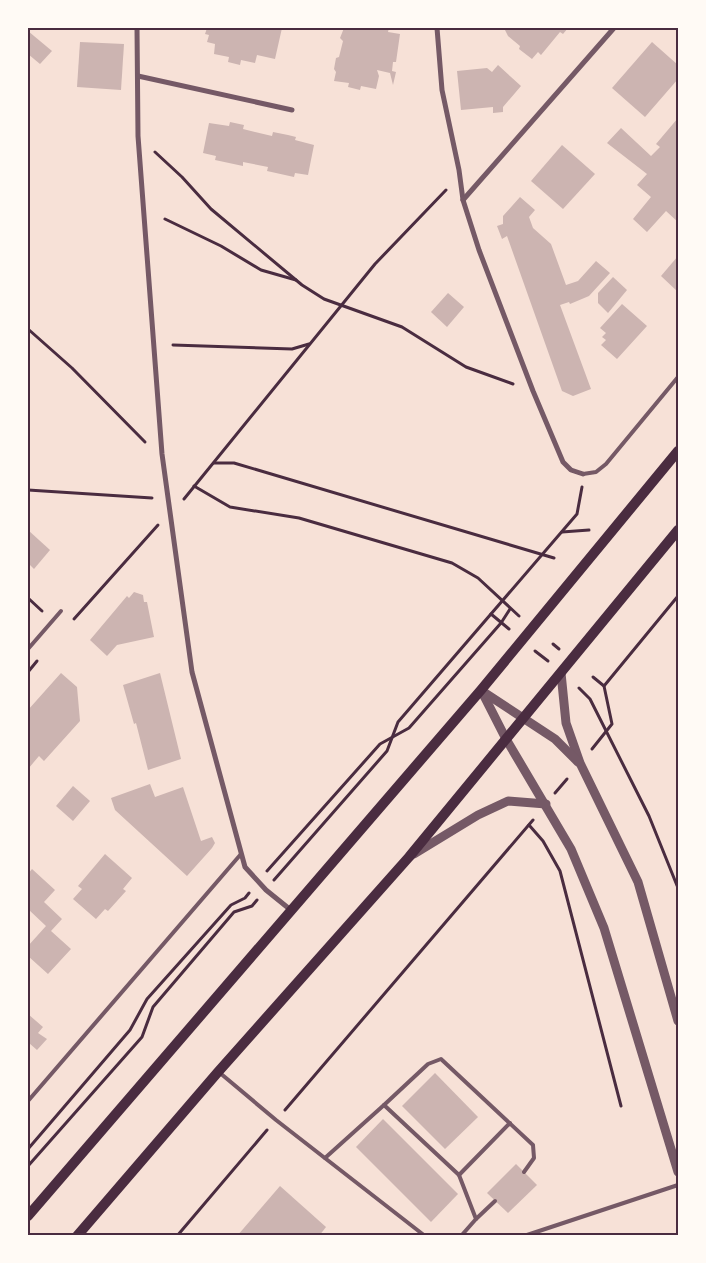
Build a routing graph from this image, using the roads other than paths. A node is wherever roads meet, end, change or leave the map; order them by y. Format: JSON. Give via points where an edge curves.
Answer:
{"nodes":[{"id":1,"x":137,"y":28,"type":"edge"},
{"id":2,"x":438,"y":28,"type":"edge"},
{"id":3,"x":614,"y":28,"type":"edge"},
{"id":4,"x":138,"y":76,"type":"junction"},
{"id":5,"x":292,"y":110,"type":"dead end"},
{"id":6,"x":463,"y":200,"type":"junction"},
{"id":7,"x":678,"y":377,"type":"edge"},
{"id":8,"x":678,"y":451,"type":"edge"},
{"id":9,"x":583,"y":474,"type":"joint"},
{"id":10,"x":678,"y":530,"type":"edge"},
{"id":11,"x":61,"y":611,"type":"dead end"},
{"id":12,"x":28,"y":649,"type":"edge"},
{"id":13,"x":562,"y":673,"type":"junction"},
{"id":14,"x":481,"y":690,"type":"junction"},
{"id":15,"x":522,"y":719,"type":"junction"},
{"id":16,"x":506,"y":739,"type":"junction"},
{"id":17,"x":580,"y":764,"type":"junction"},
{"id":18,"x":546,"y":804,"type":"junction"},
{"id":19,"x":241,"y":854,"type":"junction"},
{"id":20,"x":409,"y":857,"type":"junction"},
{"id":21,"x":292,"y":911,"type":"junction"},
{"id":22,"x":678,"y":1021,"type":"edge"},
{"id":23,"x":218,"y":1072,"type":"junction"},
{"id":24,"x":28,"y":1101,"type":"edge"},
{"id":25,"x":384,"y":1105,"type":"junction"},
{"id":26,"x":510,"y":1123,"type":"junction"},
{"id":27,"x":325,"y":1158,"type":"junction"},
{"id":28,"x":524,"y":1172,"type":"dead end"},
{"id":29,"x":678,"y":1172,"type":"edge"},
{"id":30,"x":459,"y":1175,"type":"junction"},
{"id":31,"x":678,"y":1186,"type":"edge"},
{"id":32,"x":495,"y":1201,"type":"dead end"},
{"id":33,"x":28,"y":1216,"type":"edge"},
{"id":34,"x":476,"y":1219,"type":"junction"},
{"id":35,"x":77,"y":1236,"type":"edge"},
{"id":36,"x":425,"y":1236,"type":"edge"},
{"id":37,"x":461,"y":1236,"type":"edge"},
{"id":38,"x":524,"y":1236,"type":"edge"}],
"edges":[{"from":1,"to":4,"type":"street"},
{"from":2,"to":6,"type":"street","via":[[442,90],[460,170]]},
{"from":3,"to":6,"type":"street"},
{"from":4,"to":5,"type":"street"},
{"from":4,"to":19,"type":"street","via":[[138,136],[162,454],[192,672]]},
{"from":6,"to":9,"type":"street","via":[[479,250],[563,462],[571,470]]},
{"from":7,"to":9,"type":"lane","via":[[606,464],[596,472]]},
{"from":8,"to":14,"type":"main road"},
{"from":10,"to":13,"type":"main road"},
{"from":11,"to":12,"type":"lane"},
{"from":13,"to":15,"type":"main road"},
{"from":13,"to":17,"type":"street","via":[[566,723]]},
{"from":14,"to":15,"type":"street"},
{"from":14,"to":16,"type":"street"},
{"from":14,"to":21,"type":"main road"},
{"from":15,"to":16,"type":"main road"},
{"from":15,"to":17,"type":"street","via":[[554,739]]},
{"from":16,"to":18,"type":"street"},
{"from":16,"to":20,"type":"main road"},
{"from":17,"to":22,"type":"street","via":[[638,882]]},
{"from":18,"to":20,"type":"street","via":[[508,801],[478,815]]},
{"from":18,"to":29,"type":"street","via":[[572,849],[604,928]]},
{"from":19,"to":21,"type":"street","via":[[245,867]]},
{"from":19,"to":24,"type":"lane"},
{"from":20,"to":23,"type":"main road"},
{"from":21,"to":33,"type":"main road"},
{"from":23,"to":27,"type":"lane"},
{"from":23,"to":35,"type":"main road"},
{"from":25,"to":26,"type":"lane","via":[[428,1064],[442,1059]]},
{"from":25,"to":27,"type":"lane"},
{"from":25,"to":30,"type":"lane"},
{"from":26,"to":28,"type":"lane","via":[[533,1145],[534,1158]]},
{"from":26,"to":30,"type":"lane"},
{"from":27,"to":36,"type":"lane"},
{"from":30,"to":34,"type":"lane"},
{"from":31,"to":38,"type":"lane"},
{"from":32,"to":34,"type":"lane"},
{"from":34,"to":37,"type":"lane"}]}
